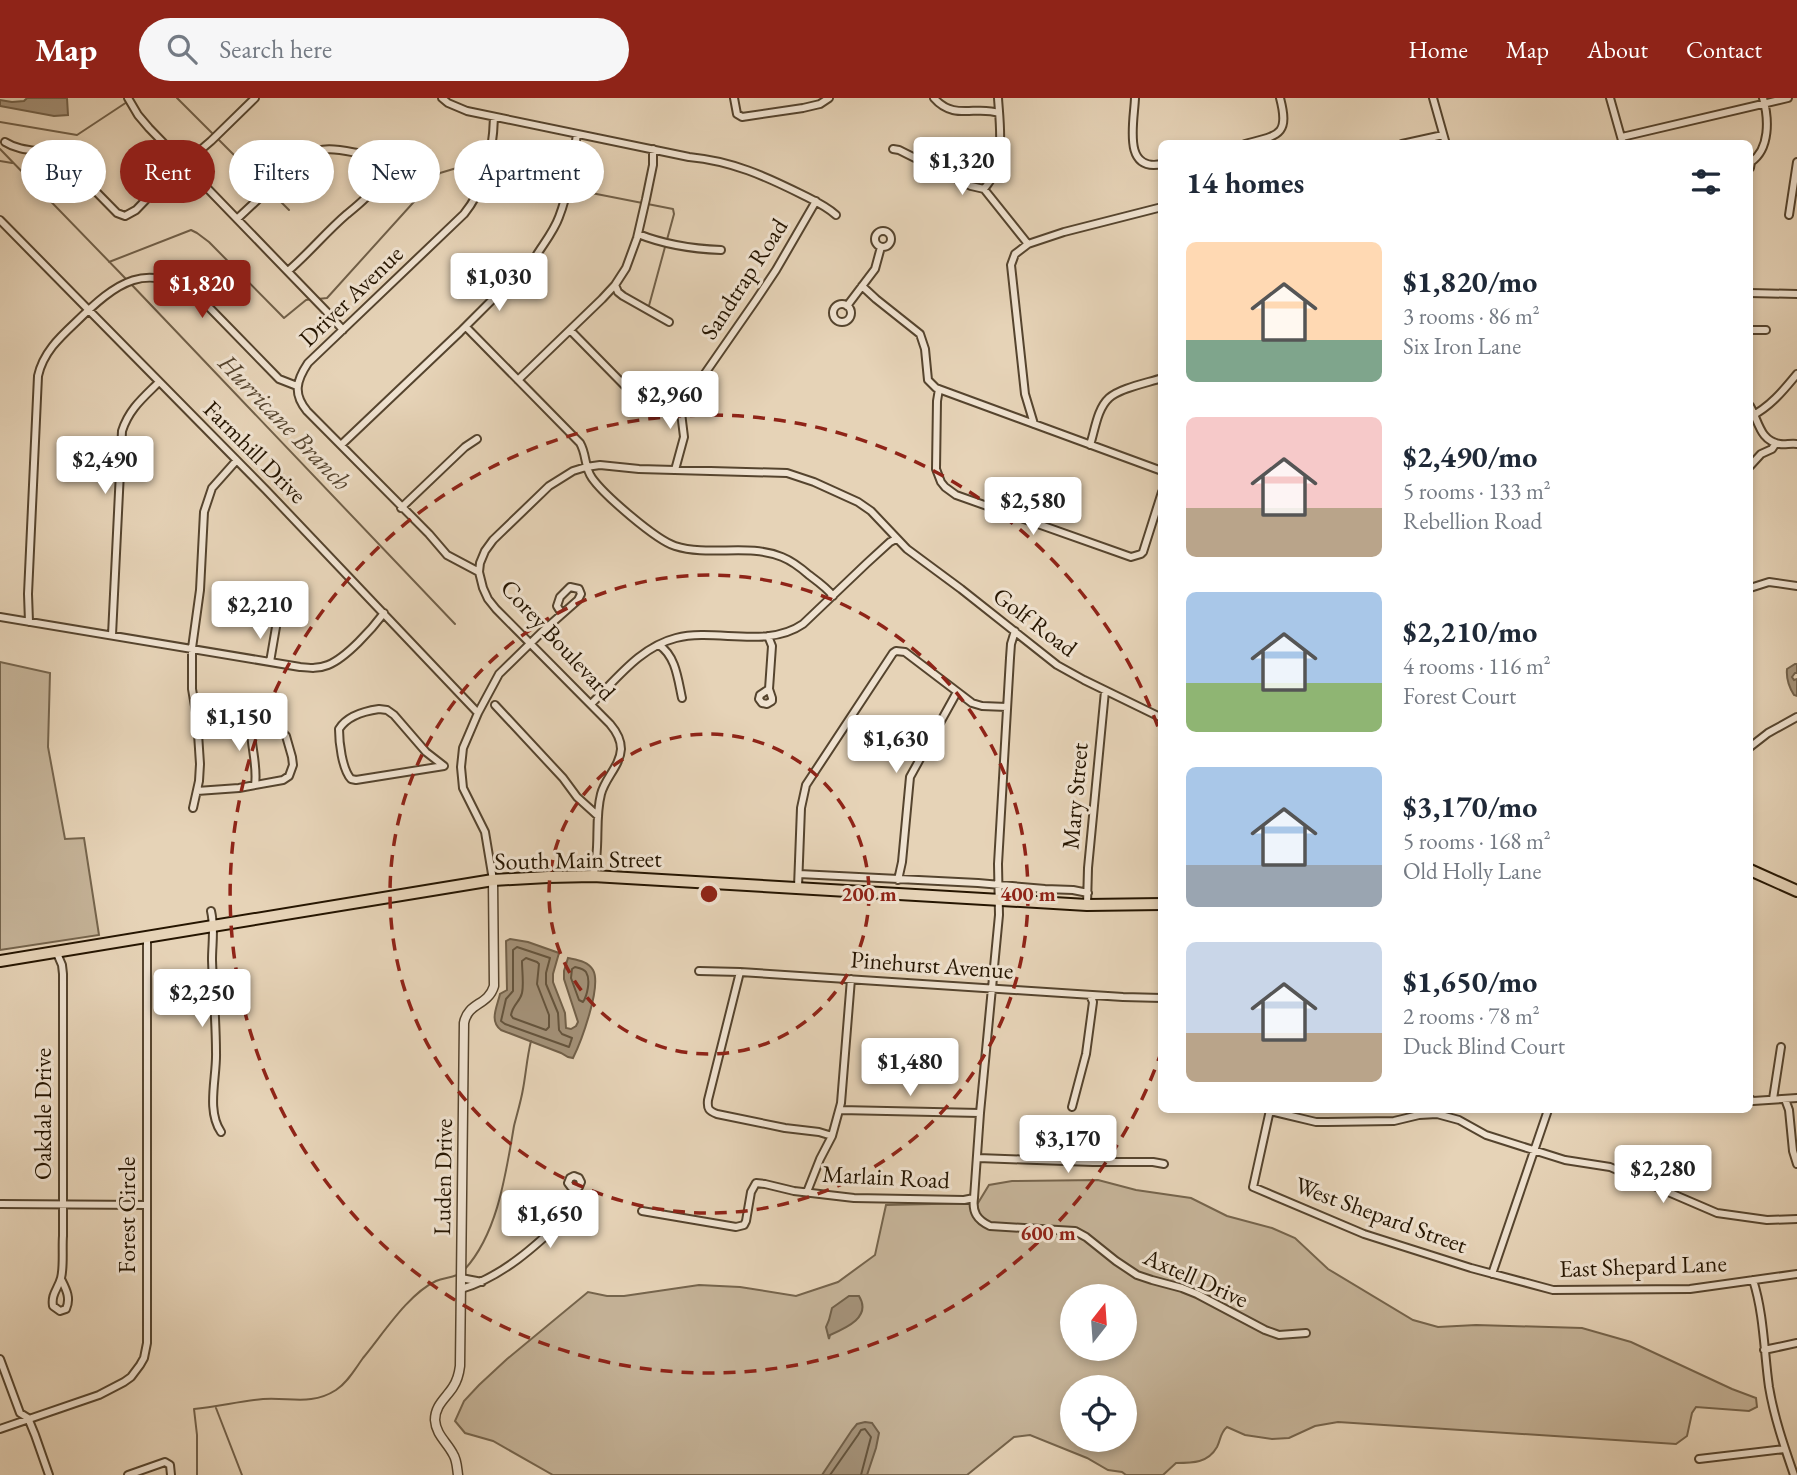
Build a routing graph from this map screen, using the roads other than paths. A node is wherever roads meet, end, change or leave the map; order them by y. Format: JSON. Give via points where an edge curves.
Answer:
{"nodes":[{"id":1,"x":128,"y":98,"type":"edge"},
{"id":2,"x":442,"y":98,"type":"edge"},
{"id":3,"x":734,"y":98,"type":"edge"},
{"id":4,"x":829,"y":98,"type":"edge"},
{"id":5,"x":934,"y":98,"type":"edge"},
{"id":6,"x":998,"y":98,"type":"edge"},
{"id":7,"x":1135,"y":98,"type":"edge"},
{"id":8,"x":1280,"y":98,"type":"edge"},
{"id":9,"x":1433,"y":98,"type":"edge"},
{"id":10,"x":1610,"y":98,"type":"edge"},
{"id":11,"x":1788,"y":98,"type":"edge"},
{"id":12,"x":250,"y":99,"type":"edge"},
{"id":13,"x":1764,"y":101,"type":"edge"},
{"id":14,"x":999,"y":113,"type":"junction"},
{"id":15,"x":494,"y":117,"type":"junction"},
{"id":16,"x":577,"y":134,"type":"junction"},
{"id":17,"x":1443,"y":135,"type":"junction"},
{"id":18,"x":161,"y":140,"type":"edge"},
{"id":19,"x":212,"y":140,"type":"edge"},
{"id":20,"x":1258,"y":140,"type":"edge"},
{"id":21,"x":1420,"y":140,"type":"edge"},
{"id":22,"x":1445,"y":140,"type":"edge"},
{"id":23,"x":1623,"y":140,"type":"edge"},
{"id":24,"x":1627,"y":140,"type":"edge"},
{"id":25,"x":5,"y":142,"type":"dead end"},
{"id":26,"x":653,"y":149,"type":"junction"},
{"id":27,"x":893,"y":149,"type":"dead end"},
{"id":28,"x":1753,"y":160,"type":"edge"},
{"id":29,"x":1797,"y":162,"type":"edge"},
{"id":30,"x":1158,"y":165,"type":"edge"},
{"id":31,"x":984,"y":189,"type":"junction"},
{"id":32,"x":215,"y":196,"type":"edge"},
{"id":33,"x":1794,"y":197,"type":"edge"},
{"id":34,"x":816,"y":201,"type":"junction"},
{"id":35,"x":143,"y":203,"type":"edge"},
{"id":36,"x":1158,"y":208,"type":"edge"},
{"id":37,"x":836,"y":215,"type":"dead end"},
{"id":38,"x":1789,"y":215,"type":"dead end"},
{"id":39,"x":237,"y":219,"type":"junction"},
{"id":40,"x":0,"y":220,"type":"edge"},
{"id":41,"x":638,"y":233,"type":"junction"},
{"id":42,"x":1027,"y":244,"type":"junction"},
{"id":43,"x":881,"y":247,"type":"dead end"},
{"id":44,"x":721,"y":250,"type":"dead end"},
{"id":45,"x":288,"y":271,"type":"junction"},
{"id":46,"x":615,"y":285,"type":"junction"},
{"id":47,"x":862,"y":286,"type":"junction"},
{"id":48,"x":1753,"y":293,"type":"edge"},
{"id":49,"x":1797,"y":294,"type":"edge"},
{"id":50,"x":847,"y":306,"type":"dead end"},
{"id":51,"x":89,"y":310,"type":"junction"},
{"id":52,"x":668,"y":322,"type":"dead end"},
{"id":53,"x":466,"y":327,"type":"junction"},
{"id":54,"x":343,"y":330,"type":"junction"},
{"id":55,"x":570,"y":330,"type":"junction"},
{"id":56,"x":1753,"y":330,"type":"edge"},
{"id":57,"x":1766,"y":330,"type":"dead end"},
{"id":58,"x":1797,"y":374,"type":"edge"},
{"id":59,"x":1158,"y":379,"type":"edge"},
{"id":60,"x":518,"y":380,"type":"junction"},
{"id":61,"x":159,"y":382,"type":"junction"},
{"id":62,"x":297,"y":386,"type":"junction"},
{"id":63,"x":939,"y":389,"type":"junction"},
{"id":64,"x":679,"y":396,"type":"junction"},
{"id":65,"x":1753,"y":415,"type":"edge"},
{"id":66,"x":1753,"y":418,"type":"edge"},
{"id":67,"x":1034,"y":424,"type":"junction"},
{"id":68,"x":477,"y":439,"type":"dead end"},
{"id":69,"x":1776,"y":443,"type":"junction"},
{"id":70,"x":1797,"y":443,"type":"edge"},
{"id":71,"x":341,"y":445,"type":"junction"},
{"id":72,"x":1090,"y":445,"type":"junction"},
{"id":73,"x":236,"y":461,"type":"junction"},
{"id":74,"x":1753,"y":462,"type":"edge"},
{"id":75,"x":586,"y":467,"type":"junction"},
{"id":76,"x":675,"y":470,"type":"junction"},
{"id":77,"x":1158,"y":470,"type":"edge"},
{"id":78,"x":1158,"y":505,"type":"edge"},
{"id":79,"x":401,"y":508,"type":"junction"},
{"id":80,"x":896,"y":539,"type":"junction"},
{"id":81,"x":478,"y":572,"type":"junction"},
{"id":82,"x":1797,"y":586,"type":"edge"},
{"id":83,"x":1753,"y":588,"type":"edge"},
{"id":84,"x":833,"y":596,"type":"junction"},
{"id":85,"x":384,"y":613,"type":"junction"},
{"id":86,"x":562,"y":614,"type":"dead end"},
{"id":87,"x":0,"y":617,"type":"edge"},
{"id":88,"x":274,"y":619,"type":"dead end"},
{"id":89,"x":29,"y":622,"type":"junction"},
{"id":90,"x":1015,"y":631,"type":"junction"},
{"id":91,"x":112,"y":635,"type":"junction"},
{"id":92,"x":768,"y":636,"type":"junction"},
{"id":93,"x":531,"y":643,"type":"junction"},
{"id":94,"x":659,"y":645,"type":"junction"},
{"id":95,"x":192,"y":648,"type":"junction"},
{"id":96,"x":270,"y":662,"type":"junction"},
{"id":97,"x":769,"y":688,"type":"dead end"},
{"id":98,"x":1105,"y":691,"type":"junction"},
{"id":99,"x":957,"y":692,"type":"junction"},
{"id":100,"x":682,"y":698,"type":"dead end"},
{"id":101,"x":591,"y":704,"type":"junction"},
{"id":102,"x":495,"y":705,"type":"dead end"},
{"id":103,"x":1007,"y":707,"type":"junction"},
{"id":104,"x":478,"y":713,"type":"junction"},
{"id":105,"x":1158,"y":716,"type":"edge"},
{"id":106,"x":1797,"y":717,"type":"edge"},
{"id":107,"x":197,"y":718,"type":"junction"},
{"id":108,"x":251,"y":724,"type":"junction"},
{"id":109,"x":1753,"y":745,"type":"edge"},
{"id":110,"x":444,"y":766,"type":"junction"},
{"id":111,"x":461,"y":767,"type":"junction"},
{"id":112,"x":255,"y":785,"type":"junction"},
{"id":113,"x":197,"y":791,"type":"junction"},
{"id":114,"x":193,"y":807,"type":"dead end"},
{"id":115,"x":598,"y":816,"type":"junction"},
{"id":116,"x":1753,"y":871,"type":"edge"},
{"id":117,"x":799,"y":874,"type":"junction"},
{"id":118,"x":593,"y":876,"type":"junction"},
{"id":119,"x":493,"y":880,"type":"junction"},
{"id":120,"x":898,"y":880,"type":"junction"},
{"id":121,"x":997,"y":885,"type":"junction"},
{"id":122,"x":798,"y":887,"type":"junction"},
{"id":123,"x":1797,"y":891,"type":"edge"},
{"id":124,"x":998,"y":899,"type":"junction"},
{"id":125,"x":1087,"y":899,"type":"junction"},
{"id":126,"x":1158,"y":904,"type":"edge"},
{"id":127,"x":211,"y":911,"type":"dead end"},
{"id":128,"x":215,"y":925,"type":"junction"},
{"id":129,"x":147,"y":936,"type":"junction"},
{"id":130,"x":55,"y":951,"type":"junction"},
{"id":131,"x":0,"y":961,"type":"edge"},
{"id":132,"x":699,"y":971,"type":"dead end"},
{"id":133,"x":740,"y":972,"type":"junction"},
{"id":134,"x":850,"y":979,"type":"junction"},
{"id":135,"x":992,"y":988,"type":"junction"},
{"id":136,"x":1090,"y":995,"type":"junction"},
{"id":137,"x":1158,"y":998,"type":"edge"},
{"id":138,"x":1781,"y":1046,"type":"dead end"},
{"id":139,"x":1797,"y":1098,"type":"edge"},
{"id":140,"x":1773,"y":1099,"type":"junction"},
{"id":141,"x":1785,"y":1099,"type":"junction"},
{"id":142,"x":1753,"y":1100,"type":"edge"},
{"id":143,"x":1072,"y":1107,"type":"dead end"},
{"id":144,"x":840,"y":1110,"type":"junction"},
{"id":145,"x":980,"y":1113,"type":"junction"},
{"id":146,"x":1269,"y":1113,"type":"edge"},
{"id":147,"x":1282,"y":1113,"type":"edge"},
{"id":148,"x":1547,"y":1113,"type":"edge"},
{"id":149,"x":221,"y":1132,"type":"dead end"},
{"id":150,"x":832,"y":1136,"type":"junction"},
{"id":151,"x":1535,"y":1149,"type":"junction"},
{"id":152,"x":978,"y":1158,"type":"junction"},
{"id":153,"x":1164,"y":1164,"type":"dead end"},
{"id":154,"x":1797,"y":1164,"type":"edge"},
{"id":155,"x":575,"y":1189,"type":"dead end"},
{"id":156,"x":807,"y":1192,"type":"junction"},
{"id":157,"x":974,"y":1198,"type":"junction"},
{"id":158,"x":0,"y":1204,"type":"edge"},
{"id":159,"x":61,"y":1205,"type":"junction"},
{"id":160,"x":147,"y":1205,"type":"junction"},
{"id":161,"x":642,"y":1211,"type":"dead end"},
{"id":162,"x":1797,"y":1219,"type":"edge"},
{"id":163,"x":1492,"y":1273,"type":"junction"},
{"id":164,"x":1797,"y":1274,"type":"edge"},
{"id":165,"x":461,"y":1278,"type":"junction"},
{"id":166,"x":61,"y":1279,"type":"dead end"},
{"id":167,"x":1753,"y":1280,"type":"junction"},
{"id":168,"x":481,"y":1282,"type":"junction"},
{"id":169,"x":461,"y":1289,"type":"junction"},
{"id":170,"x":1306,"y":1333,"type":"dead end"},
{"id":171,"x":1797,"y":1343,"type":"edge"},
{"id":172,"x":1764,"y":1350,"type":"junction"},
{"id":173,"x":0,"y":1359,"type":"edge"},
{"id":174,"x":28,"y":1418,"type":"junction"},
{"id":175,"x":0,"y":1429,"type":"edge"},
{"id":176,"x":1785,"y":1449,"type":"junction"},
{"id":177,"x":1699,"y":1459,"type":"dead end"},
{"id":178,"x":48,"y":1475,"type":"edge"},
{"id":179,"x":128,"y":1475,"type":"edge"},
{"id":180,"x":171,"y":1475,"type":"edge"},
{"id":181,"x":458,"y":1475,"type":"edge"},
{"id":182,"x":1794,"y":1475,"type":"edge"}],
"edges":[{"from":1,"to":18,"type":"street"},
{"from":2,"to":15,"type":"street","via":[[467,111]]},
{"from":3,"to":4,"type":"street","via":[[736,112],[742,117],[814,106]]},
{"from":5,"to":14,"type":"street","via":[[960,112]]},
{"from":6,"to":14,"type":"street"},
{"from":7,"to":30,"type":"street","via":[[1137,157],[1149,166]]},
{"from":8,"to":20,"type":"street","via":[[1285,120],[1282,129]]},
{"from":9,"to":17,"type":"street"},
{"from":10,"to":23,"type":"street"},
{"from":11,"to":13,"type":"street"},
{"from":12,"to":19,"type":"street"},
{"from":13,"to":24,"type":"street"},
{"from":13,"to":28,"type":"street","via":[[1764,146]]},
{"from":14,"to":31,"type":"street","via":[[998,161]]},
{"from":15,"to":16,"type":"street"},
{"from":15,"to":54,"type":"street","name":"Driver Avenue","via":[[485,178],[473,203]]},
{"from":16,"to":26,"type":"street"},
{"from":16,"to":53,"type":"street","via":[[565,198],[553,230],[536,256]]},
{"from":17,"to":21,"type":"street"},
{"from":17,"to":22,"type":"street"},
{"from":25,"to":35,"type":"street","via":[[61,156],[117,213],[125,216]]},
{"from":26,"to":34,"type":"street","via":[[750,170]]},
{"from":26,"to":41,"type":"street"},
{"from":27,"to":31,"type":"street"},
{"from":29,"to":33,"type":"street"},
{"from":31,"to":42,"type":"street"},
{"from":32,"to":39,"type":"street"},
{"from":33,"to":38,"type":"street"},
{"from":34,"to":37,"type":"street"},
{"from":34,"to":64,"type":"street","name":"Sandtrap Road","via":[[776,270],[699,382]]},
{"from":36,"to":42,"type":"street"},
{"from":39,"to":45,"type":"street"},
{"from":39,"to":45,"type":"street","via":[[304,156],[330,148],[365,154],[373,160],[380,178],[375,187]]},
{"from":40,"to":51,"type":"street","name":"Farmhill Drive"},
{"from":41,"to":44,"type":"street"},
{"from":41,"to":46,"type":"street"},
{"from":42,"to":67,"type":"street","via":[[1011,265],[1025,394]]},
{"from":43,"to":47,"type":"street","via":[[875,269]]},
{"from":45,"to":54,"type":"street"},
{"from":46,"to":52,"type":"street","via":[[623,296]]},
{"from":46,"to":55,"type":"street"},
{"from":47,"to":50,"type":"street"},
{"from":47,"to":63,"type":"street","via":[[920,334],[927,376]]},
{"from":48,"to":49,"type":"street"},
{"from":51,"to":61,"type":"street","name":"Farmhill Drive"},
{"from":51,"to":62,"type":"street","via":[[128,282],[146,278],[172,282],[201,299],[279,379]]},
{"from":51,"to":89,"type":"street","via":[[55,343],[39,369]]},
{"from":53,"to":60,"type":"street"},
{"from":53,"to":71,"type":"street"},
{"from":54,"to":62,"type":"street","name":"Driver Avenue","via":[[308,363]]},
{"from":55,"to":60,"type":"street"},
{"from":55,"to":64,"type":"street","via":[[637,395],[652,399]]},
{"from":56,"to":57,"type":"street"},
{"from":58,"to":65,"type":"street","via":[[1779,396]]},
{"from":59,"to":72,"type":"street","via":[[1110,397]]},
{"from":60,"to":75,"type":"street","via":[[580,443]]},
{"from":61,"to":73,"type":"street","name":"Farmhill Drive"},
{"from":61,"to":91,"type":"street","via":[[132,409],[122,431]]},
{"from":62,"to":71,"type":"street","via":[[303,406]]},
{"from":63,"to":67,"type":"street"},
{"from":63,"to":78,"type":"street","via":[[936,462],[938,476],[950,492],[1132,557],[1143,552]]},
{"from":64,"to":76,"type":"street","via":[[684,437]]},
{"from":66,"to":69,"type":"street","via":[[1765,438]]},
{"from":67,"to":72,"type":"street"},
{"from":68,"to":79,"type":"street"},
{"from":69,"to":70,"type":"street"},
{"from":69,"to":74,"type":"street"},
{"from":71,"to":79,"type":"street"},
{"from":72,"to":77,"type":"street"},
{"from":73,"to":85,"type":"street","name":"Farmhill Drive"},
{"from":73,"to":95,"type":"street","via":[[215,483],[205,506]]},
{"from":75,"to":76,"type":"street","name":"Corey Boulevard"},
{"from":75,"to":81,"type":"street","name":"Corey Boulevard","via":[[549,486],[498,535],[485,551]]},
{"from":75,"to":84,"type":"street","via":[[603,491],[666,543],[689,550],[750,551],[785,558]]},
{"from":76,"to":80,"type":"street","name":"Corey Boulevard","via":[[788,473],[858,502]]},
{"from":79,"to":81,"type":"street","via":[[441,550]]},
{"from":80,"to":84,"type":"street"},
{"from":80,"to":90,"type":"street","name":"Golf Road"},
{"from":81,"to":93,"type":"street","name":"Corey Boulevard","via":[[488,599]]},
{"from":82,"to":83,"type":"street","via":[[1769,582]]},
{"from":84,"to":92,"type":"street","via":[[798,628]]},
{"from":85,"to":96,"type":"street","via":[[329,665],[310,668]]},
{"from":85,"to":104,"type":"street","name":"Farmhill Drive"},
{"from":86,"to":93,"type":"street"},
{"from":87,"to":89,"type":"street"},
{"from":88,"to":96,"type":"street"},
{"from":89,"to":91,"type":"street"},
{"from":90,"to":98,"type":"street","name":"Golf Road","via":[[1057,665]]},
{"from":90,"to":103,"type":"street"},
{"from":91,"to":95,"type":"street"},
{"from":92,"to":94,"type":"street","via":[[690,636]]},
{"from":92,"to":97,"type":"street","via":[[772,646]]},
{"from":93,"to":101,"type":"street","name":"Corey Boulevard"},
{"from":93,"to":104,"type":"street","via":[[499,674]]},
{"from":94,"to":100,"type":"street","via":[[670,656]]},
{"from":94,"to":101,"type":"street","via":[[636,659]]},
{"from":95,"to":96,"type":"street"},
{"from":95,"to":107,"type":"street"},
{"from":98,"to":105,"type":"street","name":"Golf Road"},
{"from":98,"to":125,"type":"street","name":"Mary Street"},
{"from":99,"to":103,"type":"street","via":[[972,703]]},
{"from":99,"to":117,"type":"street","via":[[905,652],[893,653],[806,785]]},
{"from":99,"to":120,"type":"street","via":[[909,777]]},
{"from":101,"to":115,"type":"street","name":"Corey Boulevard","via":[[614,729],[621,748],[603,787]]},
{"from":102,"to":115,"type":"street"},
{"from":103,"to":121,"type":"street"},
{"from":104,"to":111,"type":"street","via":[[463,748]]},
{"from":106,"to":109,"type":"street"},
{"from":107,"to":108,"type":"street"},
{"from":107,"to":113,"type":"street"},
{"from":108,"to":112,"type":"street"},
{"from":108,"to":112,"type":"street","via":[[283,733],[293,765],[286,778]]},
{"from":110,"to":110,"type":"street","via":[[387,710],[360,714],[339,729],[345,769],[351,779]]},
{"from":110,"to":111,"type":"street"},
{"from":111,"to":119,"type":"street","via":[[464,792],[485,832]]},
{"from":112,"to":113,"type":"street"},
{"from":113,"to":114,"type":"street"},
{"from":115,"to":118,"type":"street","name":"Corey Boulevard"},
{"from":116,"to":123,"type":"main road"},
{"from":117,"to":120,"type":"street"},
{"from":117,"to":122,"type":"street"},
{"from":118,"to":119,"type":"main road","name":"South Main Street"},
{"from":118,"to":122,"type":"main road","name":"South Main Street"},
{"from":119,"to":128,"type":"main road","name":"South Main Street"},
{"from":119,"to":165,"type":"street","name":"Luden Drive","via":[[494,986],[489,997],[468,1012],[464,1024]]},
{"from":120,"to":121,"type":"street"},
{"from":121,"to":124,"type":"street"},
{"from":121,"to":125,"type":"street","via":[[1073,890]]},
{"from":122,"to":124,"type":"main road","name":"South Main Street"},
{"from":124,"to":125,"type":"main road","name":"South Main Street"},
{"from":124,"to":135,"type":"street"},
{"from":125,"to":126,"type":"main road","name":"South Main Street"},
{"from":127,"to":128,"type":"street"},
{"from":128,"to":129,"type":"main road","name":"South Main Street"},
{"from":128,"to":149,"type":"street","via":[[214,1102]]},
{"from":129,"to":130,"type":"main road","name":"South Main Street"},
{"from":129,"to":160,"type":"street","name":"Forest Circle"},
{"from":130,"to":131,"type":"main road","name":"South Main Street"},
{"from":130,"to":159,"type":"street","name":"Oakdale Drive","via":[[63,974]]},
{"from":132,"to":133,"type":"street","name":"Pinehurst Avenue"},
{"from":133,"to":134,"type":"street","name":"Pinehurst Avenue"},
{"from":133,"to":150,"type":"street","via":[[708,1100],[710,1112]]},
{"from":134,"to":135,"type":"street","name":"Pinehurst Avenue"},
{"from":134,"to":144,"type":"street"},
{"from":135,"to":136,"type":"street","name":"Pinehurst Avenue"},
{"from":135,"to":145,"type":"street"},
{"from":136,"to":137,"type":"street","name":"Pinehurst Avenue"},
{"from":136,"to":143,"type":"street","via":[[1086,1054]]},
{"from":138,"to":140,"type":"street"},
{"from":139,"to":141,"type":"street"},
{"from":140,"to":141,"type":"street"},
{"from":140,"to":142,"type":"street"},
{"from":141,"to":154,"type":"street"},
{"from":144,"to":145,"type":"street"},
{"from":144,"to":150,"type":"street"},
{"from":145,"to":152,"type":"street"},
{"from":146,"to":163,"type":"street","name":"West Shepard Street","via":[[1253,1187],[1364,1234]]},
{"from":147,"to":151,"type":"street","via":[[1316,1122],[1394,1121],[1437,1114]]},
{"from":148,"to":151,"type":"street"},
{"from":150,"to":156,"type":"street"},
{"from":151,"to":162,"type":"street","via":[[1565,1160],[1610,1167],[1717,1213]]},
{"from":151,"to":163,"type":"street"},
{"from":152,"to":153,"type":"street"},
{"from":152,"to":157,"type":"street"},
{"from":155,"to":168,"type":"street","via":[[567,1216],[523,1255]]},
{"from":156,"to":157,"type":"street","name":"Marlain Road","via":[[854,1198]]},
{"from":156,"to":161,"type":"street","name":"Marlain Road","via":[[756,1183],[746,1221],[736,1227]]},
{"from":157,"to":170,"type":"street","name":"Axtell Drive","via":[[979,1220],[990,1226],[1075,1231],[1137,1275],[1189,1291],[1279,1335]]},
{"from":158,"to":159,"type":"street"},
{"from":159,"to":160,"type":"street"},
{"from":159,"to":166,"type":"street","name":"Oakdale Drive"},
{"from":160,"to":174,"type":"street","name":"Forest Circle","via":[[147,1343],[137,1372],[99,1395]]},
{"from":163,"to":167,"type":"street","name":"East Shepard Lane","via":[[1553,1290],[1690,1289]]},
{"from":164,"to":167,"type":"street","name":"East Shepard Lane"},
{"from":165,"to":168,"type":"street"},
{"from":165,"to":169,"type":"street","name":"Luden Drive"},
{"from":167,"to":172,"type":"street"},
{"from":168,"to":169,"type":"street"},
{"from":169,"to":181,"type":"street","name":"Luden Drive","via":[[459,1375],[438,1406],[435,1420],[456,1459]]},
{"from":171,"to":172,"type":"street"},
{"from":172,"to":176,"type":"street"},
{"from":173,"to":174,"type":"street","via":[[20,1413]]},
{"from":174,"to":175,"type":"street","name":"Forest Circle"},
{"from":174,"to":178,"type":"street"},
{"from":176,"to":177,"type":"street"},
{"from":176,"to":182,"type":"street"},
{"from":179,"to":180,"type":"street","via":[[165,1462],[170,1463]]}]}
